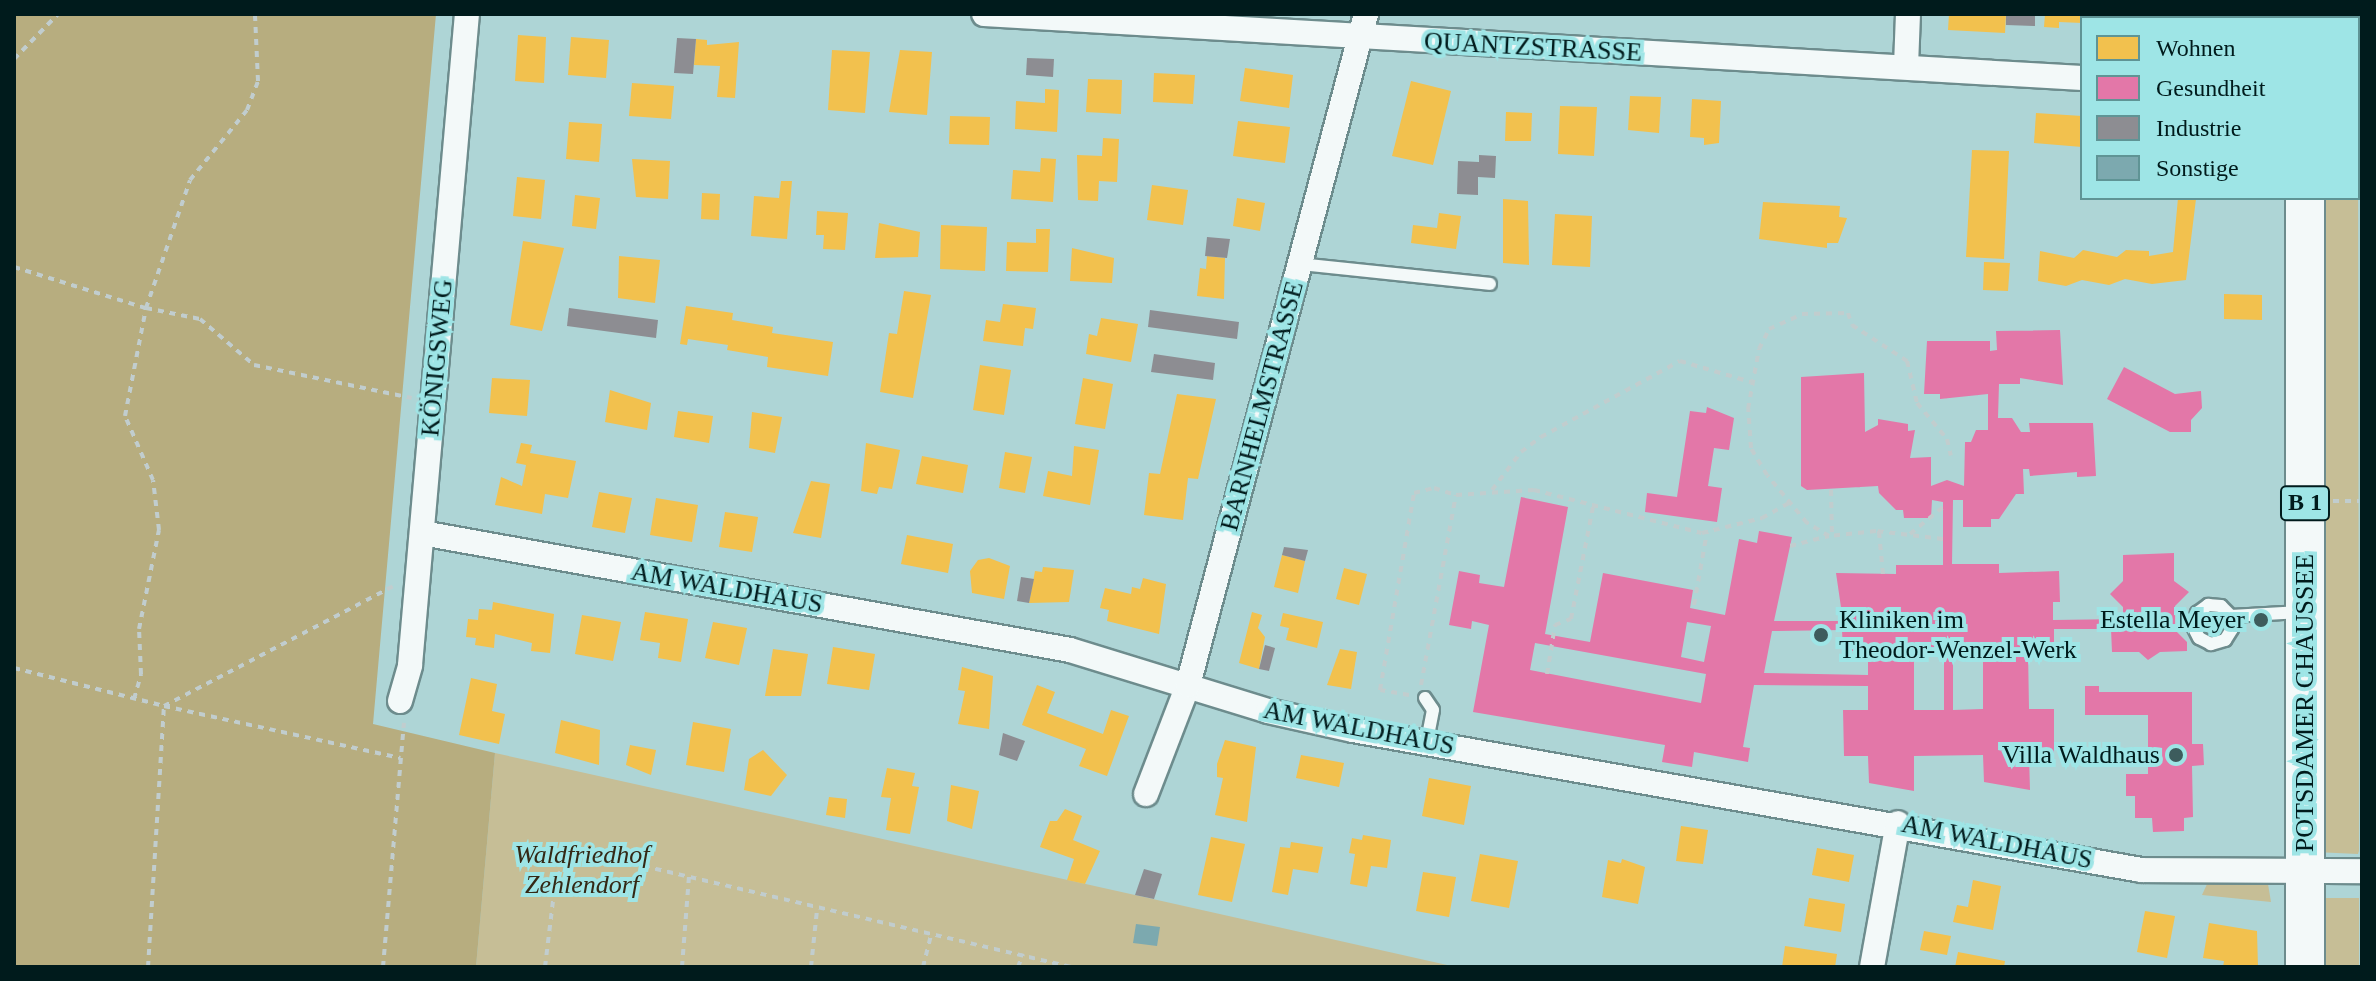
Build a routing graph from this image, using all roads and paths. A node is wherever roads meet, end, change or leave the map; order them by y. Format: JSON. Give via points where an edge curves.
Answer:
{"nodes":[{"id":1,"x":58,"y":14,"type":"edge"},
{"id":2,"x":255,"y":14,"type":"edge"},
{"id":3,"x":467,"y":14,"type":"edge"},
{"id":4,"x":984,"y":14,"type":"edge"},
{"id":5,"x":1366,"y":14,"type":"edge"},
{"id":6,"x":1908,"y":14,"type":"edge"},
{"id":7,"x":1360,"y":38,"type":"junction"},
{"id":8,"x":14,"y":59,"type":"edge"},
{"id":9,"x":1906,"y":66,"type":"junction"},
{"id":10,"x":2080,"y":78,"type":"edge"},
{"id":11,"x":2305,"y":200,"type":"edge"},
{"id":12,"x":1300,"y":264,"type":"junction"},
{"id":13,"x":14,"y":267,"type":"edge"},
{"id":14,"x":1490,"y":284,"type":"dead end"},
{"id":15,"x":146,"y":308,"type":"junction"},
{"id":16,"x":1751,"y":382,"type":"junction"},
{"id":17,"x":434,"y":403,"type":"junction"},
{"id":18,"x":1951,"y":456,"type":"dead end"},
{"id":19,"x":1492,"y":490,"type":"junction"},
{"id":20,"x":1831,"y":490,"type":"dead end"},
{"id":21,"x":1456,"y":495,"type":"junction"},
{"id":22,"x":1791,"y":502,"type":"junction"},
{"id":23,"x":1593,"y":507,"type":"junction"},
{"id":24,"x":1943,"y":507,"type":"dead end"},
{"id":25,"x":1707,"y":532,"type":"junction"},
{"id":26,"x":1879,"y":532,"type":"junction"},
{"id":27,"x":422,"y":533,"type":"junction"},
{"id":28,"x":1908,"y":535,"type":"junction"},
{"id":29,"x":1831,"y":536,"type":"junction"},
{"id":30,"x":1943,"y":539,"type":"dead end"},
{"id":31,"x":1790,"y":546,"type":"dead end"},
{"id":32,"x":417,"y":574,"type":"junction"},
{"id":33,"x":1883,"y":574,"type":"dead end"},
{"id":34,"x":1694,"y":605,"type":"dead end"},
{"id":35,"x":2305,"y":612,"type":"junction"},
{"id":36,"x":2231,"y":616,"type":"dead end"},
{"id":37,"x":14,"y":668,"type":"edge"},
{"id":38,"x":1547,"y":674,"type":"dead end"},
{"id":39,"x":1188,"y":685,"type":"junction"},
{"id":40,"x":1425,"y":698,"type":"dead end"},
{"id":41,"x":134,"y":699,"type":"junction"},
{"id":42,"x":164,"y":706,"type":"junction"},
{"id":43,"x":401,"y":709,"type":"joint"},
{"id":44,"x":1427,"y":742,"type":"junction"},
{"id":45,"x":400,"y":758,"type":"junction"},
{"id":46,"x":1146,"y":794,"type":"dead end"},
{"id":47,"x":1898,"y":823,"type":"junction"},
{"id":48,"x":2305,"y":871,"type":"junction"},
{"id":49,"x":2362,"y":871,"type":"edge"},
{"id":50,"x":689,"y":875,"type":"junction"},
{"id":51,"x":817,"y":909,"type":"junction"},
{"id":52,"x":931,"y":935,"type":"junction"},
{"id":53,"x":1023,"y":954,"type":"junction"},
{"id":54,"x":148,"y":967,"type":"edge"},
{"id":55,"x":383,"y":967,"type":"edge"},
{"id":56,"x":545,"y":967,"type":"edge"},
{"id":57,"x":682,"y":967,"type":"edge"},
{"id":58,"x":811,"y":967,"type":"edge"},
{"id":59,"x":923,"y":967,"type":"edge"},
{"id":60,"x":1018,"y":967,"type":"edge"},
{"id":61,"x":1071,"y":967,"type":"edge"},
{"id":62,"x":1872,"y":967,"type":"edge"},
{"id":63,"x":2305,"y":967,"type":"edge"}],
"edges":[{"from":1,"to":8,"type":"path"},
{"from":2,"to":15,"type":"path","via":[[258,81],[247,110],[190,180]]},
{"from":3,"to":17,"type":"street","name":"KÖNIGSWEG"},
{"from":4,"to":7,"type":"street","name":"QUANTZSTRASSE"},
{"from":5,"to":7,"type":"street","name":"BARNHELMSTRASSE"},
{"from":6,"to":9,"type":"street"},
{"from":7,"to":9,"type":"street","name":"QUANTZSTRASSE"},
{"from":7,"to":12,"type":"street","name":"BARNHELMSTRASSE"},
{"from":9,"to":10,"type":"street","name":"QUANTZSTRASSE"},
{"from":11,"to":35,"type":"main road","name":"POTSDAMER CHAUSSEE","number":"B 1"},
{"from":12,"to":14,"type":"lane"},
{"from":12,"to":39,"type":"street","name":"BARNHELMSTRASSE"},
{"from":13,"to":15,"type":"path"},
{"from":15,"to":17,"type":"path","via":[[200,319],[254,365]]},
{"from":15,"to":41,"type":"path","via":[[125,416],[153,480],[159,530],[139,629],[141,674]]},
{"from":16,"to":18,"type":"path","via":[[1769,329],[1802,314],[1848,313],[1852,325],[1907,361],[1917,403],[1947,439]]},
{"from":16,"to":19,"type":"path","via":[[1680,361],[1541,437],[1513,461]]},
{"from":16,"to":22,"type":"path","via":[[1751,448]]},
{"from":17,"to":27,"type":"street","name":"KÖNIGSWEG"},
{"from":19,"to":21,"type":"path"},
{"from":19,"to":23,"type":"path","via":[[1534,490]]},
{"from":20,"to":29,"type":"path"},
{"from":21,"to":21,"type":"path","via":[[1434,488],[1414,493],[1380,690],[1419,697]]},
{"from":22,"to":25,"type":"path","via":[[1762,518]]},
{"from":22,"to":29,"type":"path","via":[[1807,523]]},
{"from":23,"to":25,"type":"path"},
{"from":23,"to":38,"type":"path","via":[[1571,619],[1555,625]]},
{"from":24,"to":28,"type":"path"},
{"from":25,"to":34,"type":"path"},
{"from":26,"to":28,"type":"path"},
{"from":26,"to":29,"type":"path"},
{"from":26,"to":33,"type":"path"},
{"from":27,"to":32,"type":"street","name":"KÖNIGSWEG"},
{"from":27,"to":39,"type":"street","name":"AM WALDHAUS","via":[[1070,650]]},
{"from":28,"to":30,"type":"path"},
{"from":29,"to":31,"type":"path"},
{"from":32,"to":42,"type":"path"},
{"from":32,"to":43,"type":"street","name":"KÖNIGSWEG"},
{"from":35,"to":36,"type":"lane"},
{"from":35,"to":48,"type":"main road","name":"POTSDAMER CHAUSSEE","number":"B 1"},
{"from":37,"to":41,"type":"path"},
{"from":39,"to":44,"type":"street","name":"AM WALDHAUS","via":[[1268,711]]},
{"from":39,"to":46,"type":"street","name":"BARNHELMSTRASSE"},
{"from":40,"to":44,"type":"lane","via":[[1433,710]]},
{"from":41,"to":42,"type":"path"},
{"from":42,"to":45,"type":"path"},
{"from":42,"to":54,"type":"path"},
{"from":43,"to":45,"type":"path"},
{"from":44,"to":47,"type":"street","name":"AM WALDHAUS"},
{"from":45,"to":55,"type":"path"},
{"from":47,"to":48,"type":"street","name":"AM WALDHAUS","via":[[2141,870]]},
{"from":47,"to":62,"type":"street"},
{"from":48,"to":49,"type":"street","name":"AM WALDHAUS"},
{"from":48,"to":63,"type":"main road","name":"POTSDAMER CHAUSSEE","number":"B 1"},
{"from":50,"to":51,"type":"path"},
{"from":50,"to":56,"type":"path","via":[[597,855],[572,861],[556,876]]},
{"from":50,"to":57,"type":"path"},
{"from":51,"to":52,"type":"path"},
{"from":51,"to":58,"type":"path"},
{"from":52,"to":53,"type":"path"},
{"from":52,"to":59,"type":"path"},
{"from":53,"to":60,"type":"path"},
{"from":53,"to":61,"type":"path"}]}
